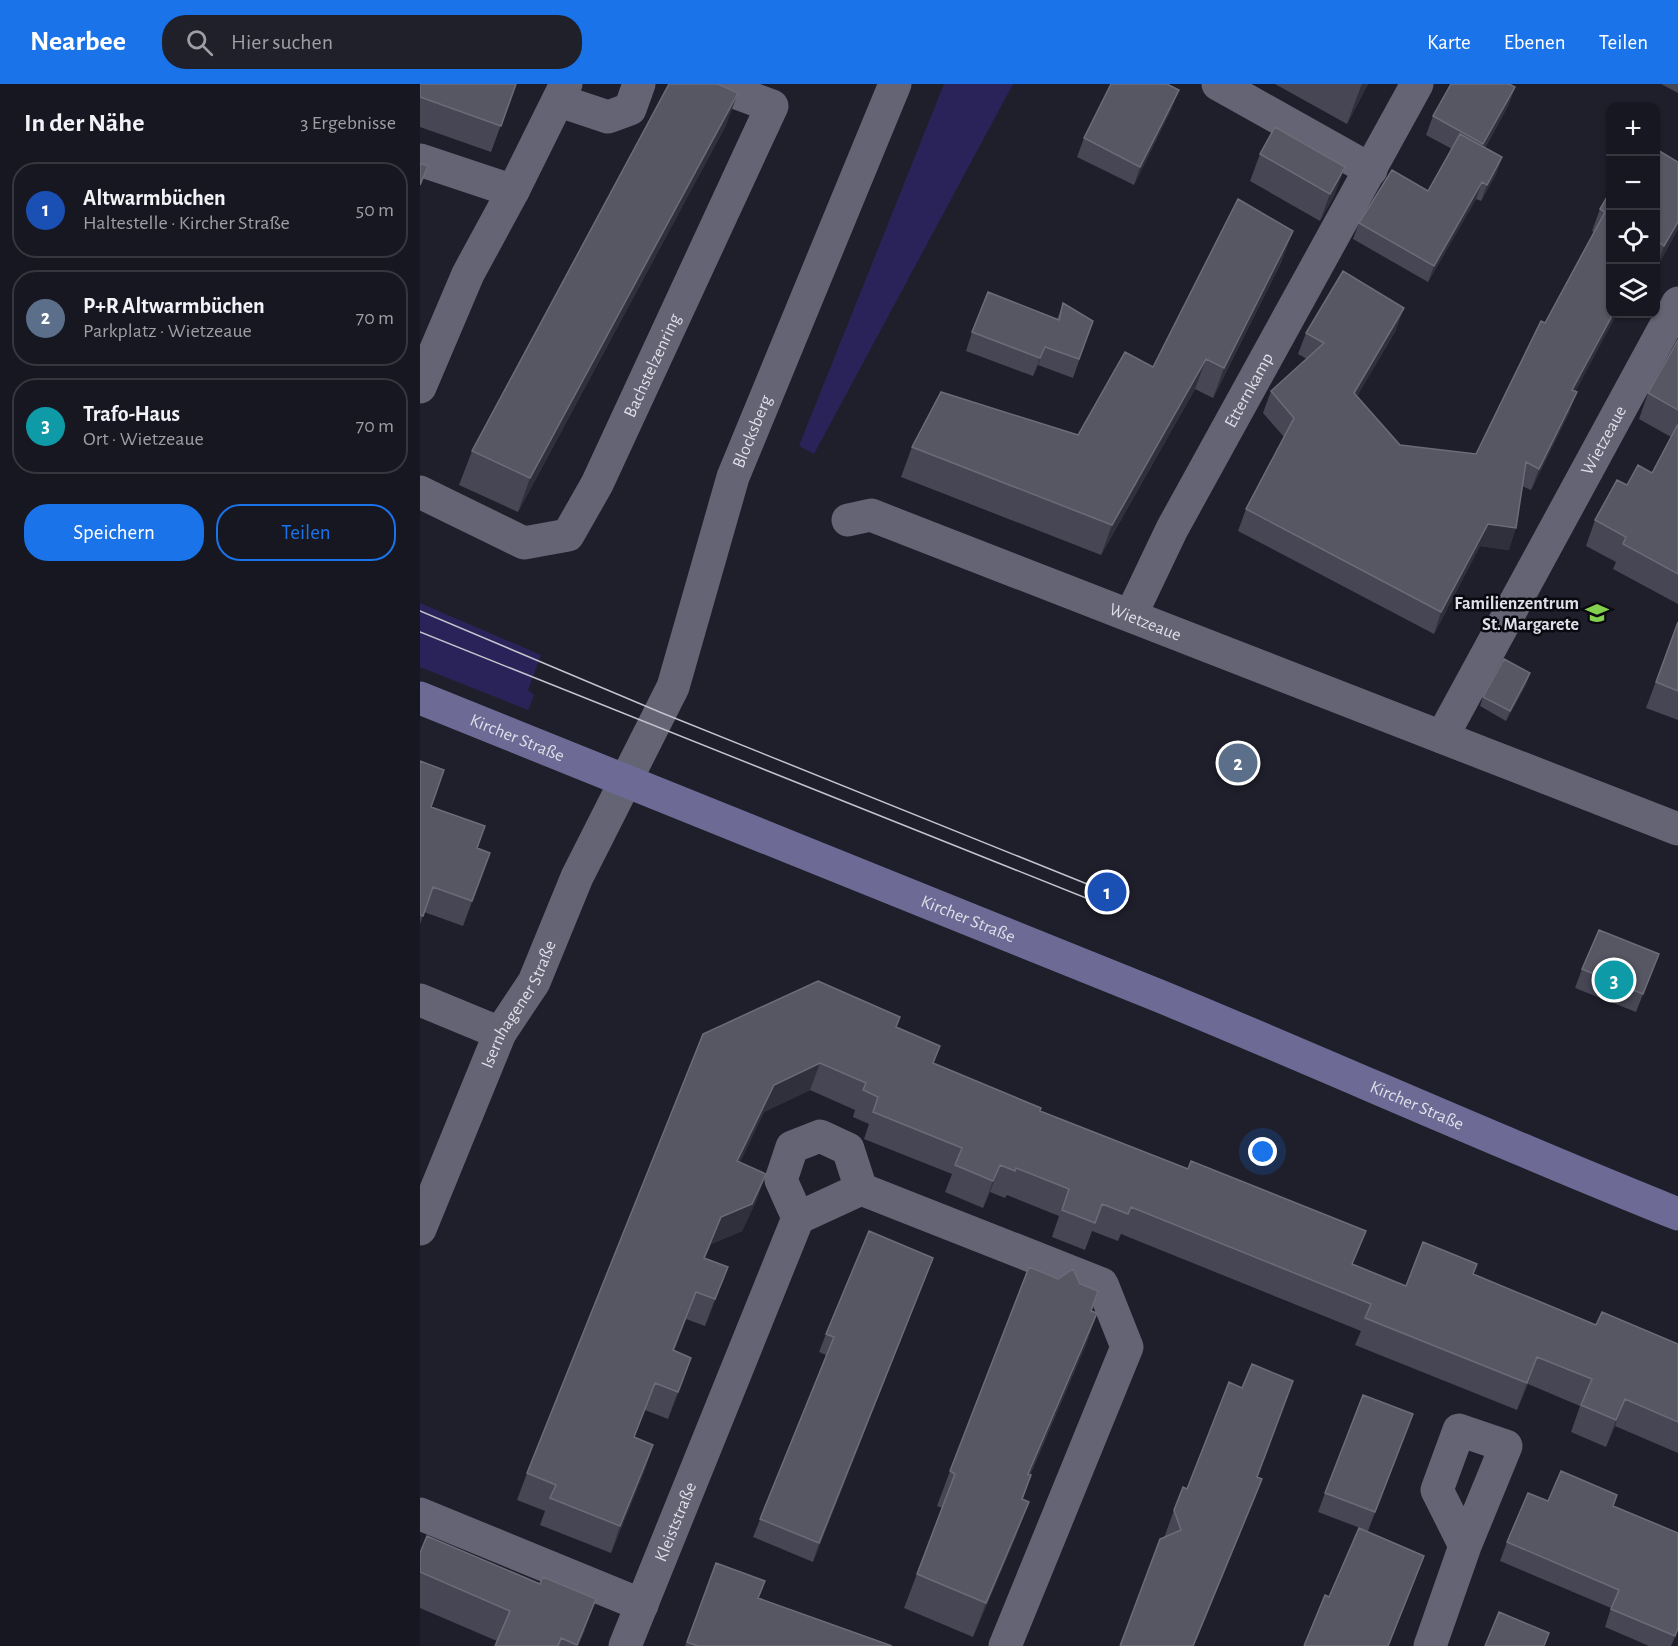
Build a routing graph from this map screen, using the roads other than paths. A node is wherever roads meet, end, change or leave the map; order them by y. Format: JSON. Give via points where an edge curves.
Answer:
{"nodes":[{"id":1,"x":639,"y":84,"type":"edge"},
{"id":2,"x":713,"y":84,"type":"edge"},
{"id":3,"x":895,"y":84,"type":"edge"},
{"id":4,"x":1218,"y":84,"type":"edge"},
{"id":5,"x":1417,"y":84,"type":"edge"},
{"id":6,"x":563,"y":92,"type":"edge"},
{"id":7,"x":420,"y":159,"type":"edge"},
{"id":8,"x":1371,"y":170,"type":"junction"},
{"id":9,"x":513,"y":191,"type":"junction"},
{"id":10,"x":1678,"y":303,"type":"edge"},
{"id":11,"x":420,"y":387,"type":"edge"},
{"id":12,"x":420,"y":492,"type":"edge"},
{"id":13,"x":848,"y":520,"type":"dead end"},
{"id":14,"x":1131,"y":615,"type":"junction"},
{"id":15,"x":420,"y":698,"type":"edge"},
{"id":16,"x":1442,"y":736,"type":"junction"},
{"id":17,"x":626,"y":783,"type":"junction"},
{"id":18,"x":1678,"y":829,"type":"edge"},
{"id":19,"x":420,"y":1000,"type":"edge"},
{"id":20,"x":500,"y":1033,"type":"junction"},
{"id":21,"x":861,"y":1189,"type":"junction"},
{"id":22,"x":1678,"y":1214,"type":"edge"},
{"id":23,"x":798,"y":1218,"type":"junction"},
{"id":24,"x":420,"y":1229,"type":"edge"},
{"id":25,"x":420,"y":1514,"type":"edge"},
{"id":26,"x":1465,"y":1546,"type":"dead end"},
{"id":27,"x":634,"y":1632,"type":"edge"},
{"id":28,"x":1005,"y":1646,"type":"edge"},
{"id":29,"x":1430,"y":1646,"type":"edge"}],
"edges":[{"from":1,"to":6,"type":"street","via":[[630,109],[608,117]]},
{"from":2,"to":12,"type":"street","name":"Bachstelzenring","via":[[771,106],[597,484],[568,535],[524,543]]},
{"from":3,"to":17,"type":"street","name":"Blocksberg","via":[[733,477],[673,687]]},
{"from":4,"to":8,"type":"street"},
{"from":5,"to":8,"type":"street","name":"Etternkamp"},
{"from":6,"to":9,"type":"street"},
{"from":7,"to":9,"type":"street"},
{"from":8,"to":14,"type":"street","name":"Etternkamp","via":[[1172,529]]},
{"from":9,"to":11,"type":"street","via":[[468,274]]},
{"from":10,"to":16,"type":"street","name":"Wietzeaue"},
{"from":13,"to":14,"type":"street","name":"Wietzeaue","via":[[871,515]]},
{"from":14,"to":16,"type":"street","name":"Wietzeaue"},
{"from":15,"to":17,"type":"main road","name":"Kircher Straße"},
{"from":16,"to":18,"type":"street","name":"Wietzeaue"},
{"from":17,"to":20,"type":"street","name":"Isernhagener Straße","via":[[577,877],[534,982]]},
{"from":17,"to":22,"type":"main road","name":"Kircher Straße","via":[[1157,995],[1379,1087],[1513,1148]]},
{"from":19,"to":20,"type":"street"},
{"from":20,"to":24,"type":"street","name":"Isernhagener Straße"},
{"from":21,"to":23,"type":"street"},
{"from":21,"to":23,"type":"street","via":[[848,1149],[820,1136],[792,1148],[781,1180]]},
{"from":21,"to":28,"type":"street","via":[[1102,1284],[1127,1347]]},
{"from":23,"to":27,"type":"street","name":"Kleiststraße"},
{"from":25,"to":27,"type":"street","name":"Kleiststraße"},
{"from":26,"to":29,"type":"street"}]}
